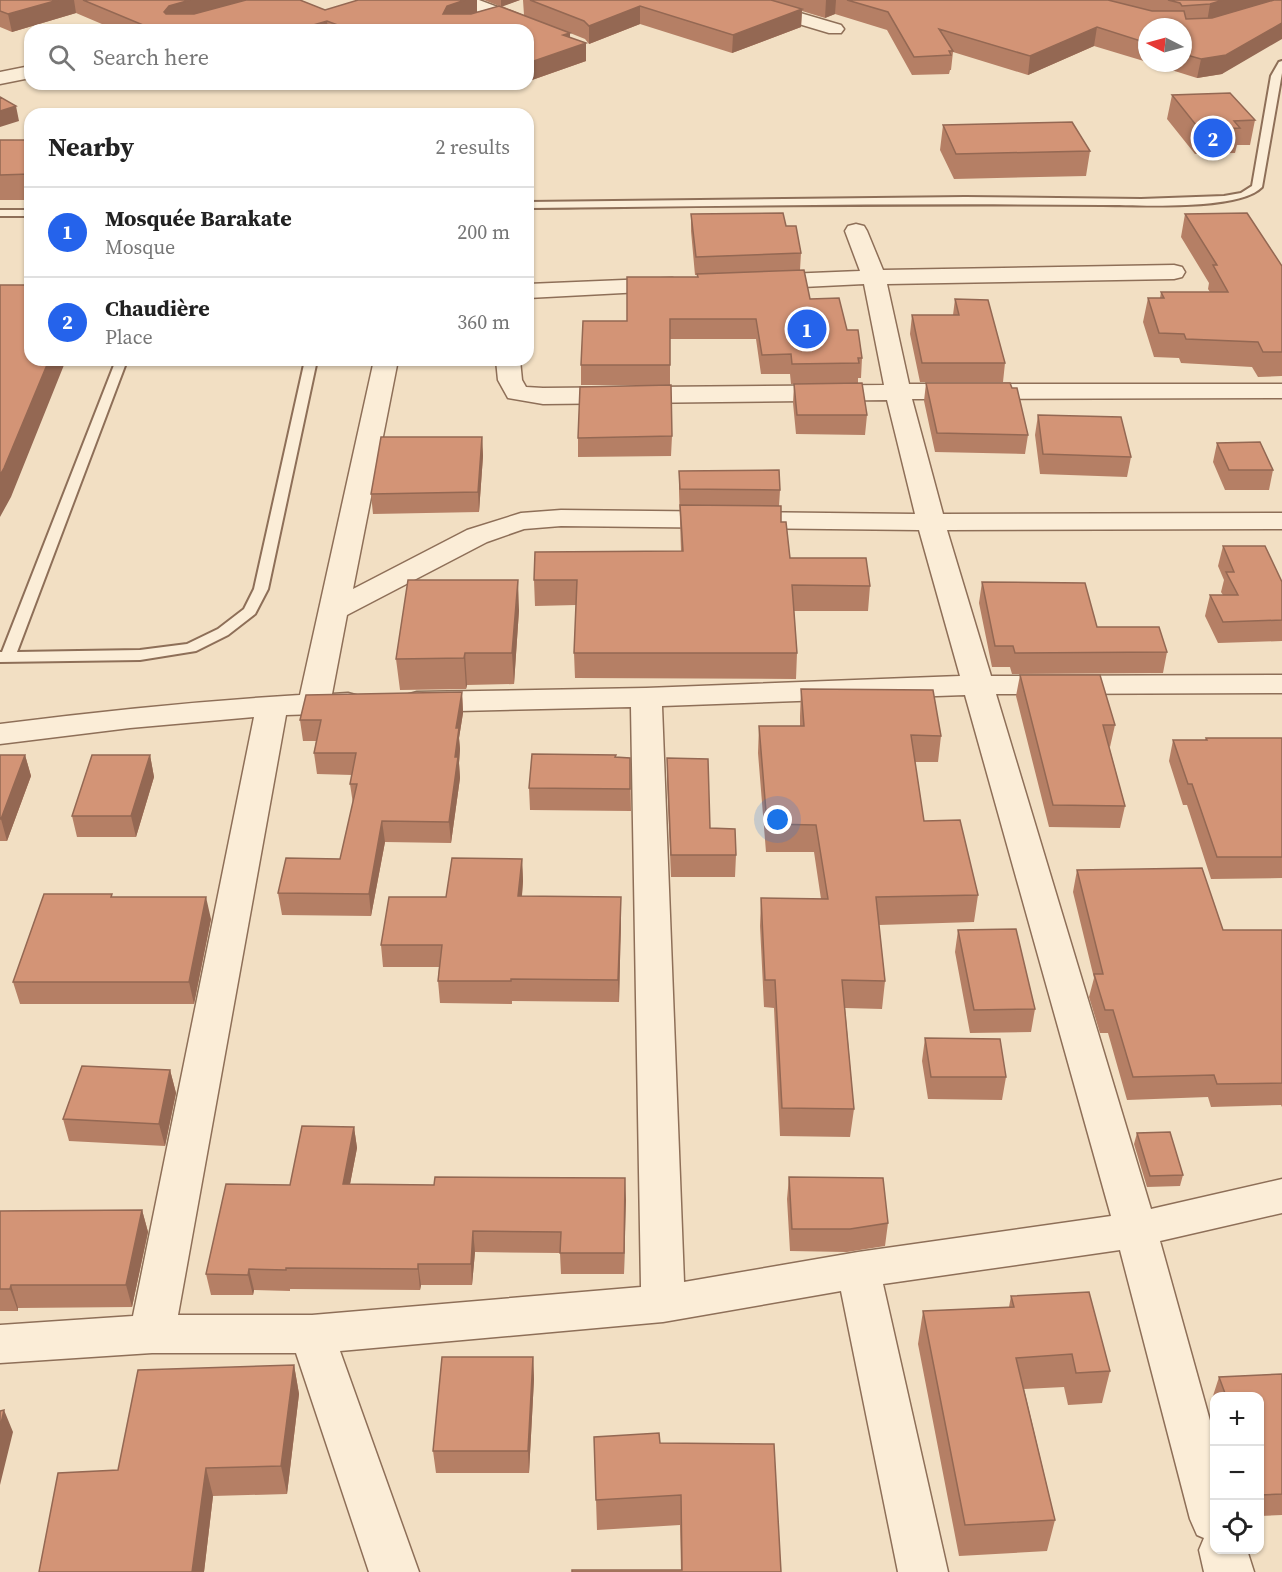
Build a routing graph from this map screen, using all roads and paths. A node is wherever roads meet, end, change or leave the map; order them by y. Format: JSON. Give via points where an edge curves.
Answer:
{"nodes":[{"id":1,"x":463,"y":0,"type":"edge"},
{"id":2,"x":738,"y":0,"type":"edge"},
{"id":3,"x":523,"y":7,"type":"dead end"},
{"id":4,"x":503,"y":14,"type":"junction"},
{"id":5,"x":474,"y":23,"type":"edge"},
{"id":6,"x":527,"y":24,"type":"edge"},
{"id":7,"x":534,"y":27,"type":"edge"},
{"id":8,"x":835,"y":29,"type":"dead end"},
{"id":9,"x":546,"y":32,"type":"edge"},
{"id":10,"x":1282,"y":64,"type":"edge"},
{"id":11,"x":24,"y":73,"type":"edge"},
{"id":12,"x":0,"y":78,"type":"edge"},
{"id":13,"x":1269,"y":119,"type":"junction"},
{"id":14,"x":1282,"y":119,"type":"edge"},
{"id":15,"x":534,"y":205,"type":"edge"},
{"id":16,"x":0,"y":213,"type":"edge"},
{"id":17,"x":24,"y":213,"type":"edge"},
{"id":18,"x":856,"y":231,"type":"dead end"},
{"id":19,"x":1174,"y":273,"type":"dead end"},
{"id":20,"x":874,"y":277,"type":"junction"},
{"id":21,"x":743,"y":282,"type":"edge"},
{"id":22,"x":695,"y":284,"type":"edge"},
{"id":23,"x":534,"y":291,"type":"edge"},
{"id":24,"x":119,"y":366,"type":"edge"},
{"id":25,"x":310,"y":366,"type":"edge"},
{"id":26,"x":385,"y":366,"type":"edge"},
{"id":27,"x":509,"y":366,"type":"edge"},
{"id":28,"x":1282,"y":391,"type":"edge"},
{"id":29,"x":898,"y":392,"type":"junction"},
{"id":30,"x":1282,"y":521,"type":"edge"},
{"id":31,"x":932,"y":522,"type":"junction"},
{"id":32,"x":333,"y":611,"type":"junction"},
{"id":33,"x":4,"y":657,"type":"edge"},
{"id":34,"x":1282,"y":684,"type":"edge"},
{"id":35,"x":980,"y":685,"type":"junction"},
{"id":36,"x":646,"y":697,"type":"junction"},
{"id":37,"x":314,"y":704,"type":"junction"},
{"id":38,"x":272,"y":705,"type":"junction"},
{"id":39,"x":0,"y":734,"type":"edge"},
{"id":40,"x":1282,"y":1196,"type":"edge"},
{"id":41,"x":1136,"y":1230,"type":"junction"},
{"id":42,"x":858,"y":1270,"type":"junction"},
{"id":43,"x":663,"y":1304,"type":"junction"},
{"id":44,"x":153,"y":1334,"type":"junction"},
{"id":45,"x":312,"y":1334,"type":"junction"},
{"id":46,"x":0,"y":1344,"type":"edge"},
{"id":47,"x":1210,"y":1501,"type":"edge"},
{"id":48,"x":1224,"y":1554,"type":"edge"},
{"id":49,"x":394,"y":1572,"type":"edge"},
{"id":50,"x":923,"y":1572,"type":"edge"},
{"id":51,"x":1229,"y":1572,"type":"edge"}],
"edges":[{"from":1,"to":4,"type":"street"},
{"from":2,"to":8,"type":"street"},
{"from":3,"to":4,"type":"street"},
{"from":4,"to":5,"type":"street"},
{"from":4,"to":6,"type":"street"},
{"from":7,"to":9,"type":"street"},
{"from":10,"to":13,"type":"lane","via":[[1276,76]]},
{"from":11,"to":12,"type":"street"},
{"from":13,"to":14,"type":"lane"},
{"from":13,"to":15,"type":"lane","via":[[1257,187],[1244,195],[1224,199]]},
{"from":16,"to":17,"type":"lane"},
{"from":18,"to":20,"type":"street"},
{"from":19,"to":20,"type":"street"},
{"from":20,"to":21,"type":"street"},
{"from":20,"to":29,"type":"street"},
{"from":22,"to":23,"type":"street"},
{"from":24,"to":33,"type":"lane"},
{"from":25,"to":33,"type":"lane","via":[[261,589],[250,611],[223,632],[191,648],[140,655]]},
{"from":26,"to":32,"type":"street"},
{"from":27,"to":29,"type":"street","via":[[510,381],[517,393],[543,396]]},
{"from":28,"to":29,"type":"street"},
{"from":29,"to":31,"type":"street"},
{"from":30,"to":31,"type":"street"},
{"from":31,"to":32,"type":"street","via":[[561,518],[521,521],[477,536]]},
{"from":31,"to":35,"type":"street"},
{"from":32,"to":37,"type":"street"},
{"from":34,"to":35,"type":"street"},
{"from":35,"to":36,"type":"street"},
{"from":35,"to":41,"type":"street"},
{"from":36,"to":37,"type":"street"},
{"from":36,"to":43,"type":"street"},
{"from":37,"to":38,"type":"street"},
{"from":38,"to":39,"type":"street"},
{"from":38,"to":44,"type":"street"},
{"from":40,"to":41,"type":"street"},
{"from":41,"to":42,"type":"street"},
{"from":41,"to":47,"type":"street"},
{"from":42,"to":43,"type":"street"},
{"from":42,"to":50,"type":"street"},
{"from":43,"to":45,"type":"street"},
{"from":44,"to":45,"type":"street"},
{"from":44,"to":46,"type":"street"},
{"from":45,"to":49,"type":"street"},
{"from":48,"to":51,"type":"street"}]}
